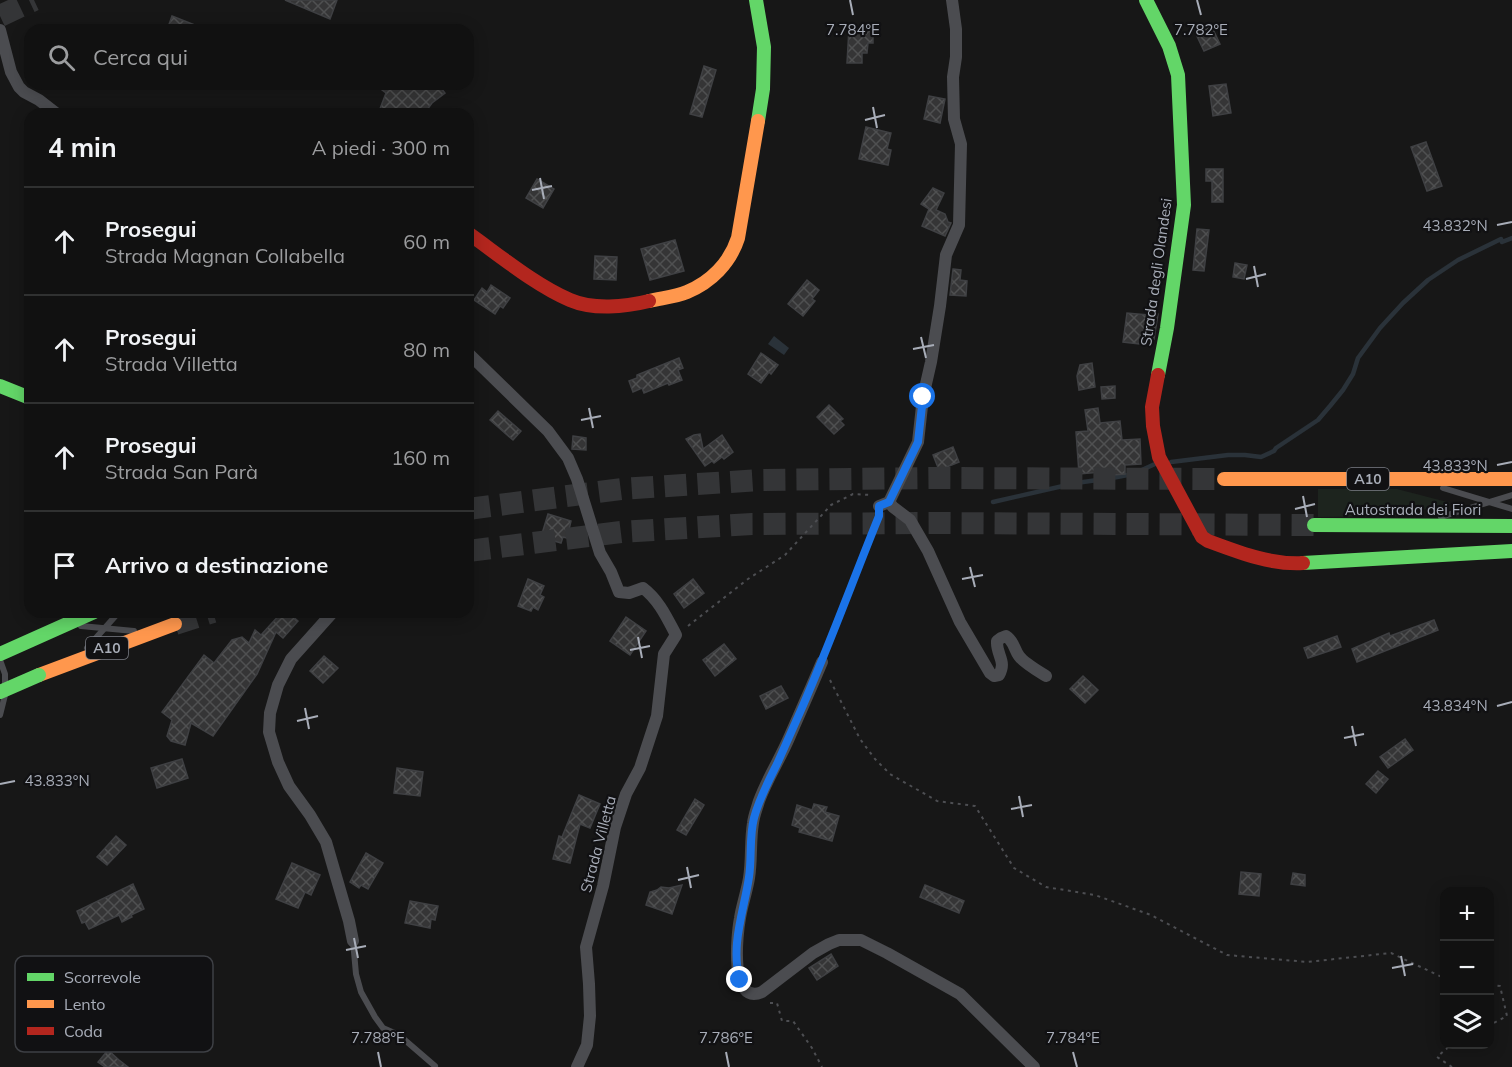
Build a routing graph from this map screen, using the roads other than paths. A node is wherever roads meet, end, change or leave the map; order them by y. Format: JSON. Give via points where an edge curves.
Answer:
{"nodes":[{"id":1,"x":756,"y":0,"type":"edge"},
{"id":2,"x":952,"y":0,"type":"edge"},
{"id":3,"x":1146,"y":0,"type":"edge"},
{"id":4,"x":0,"y":30,"type":"edge"},
{"id":5,"x":49,"y":108,"type":"edge"},
{"id":6,"x":474,"y":237,"type":"edge"},
{"id":7,"x":474,"y":359,"type":"edge"},
{"id":8,"x":0,"y":386,"type":"edge"},
{"id":9,"x":24,"y":396,"type":"edge"},
{"id":10,"x":1224,"y":479,"type":"tunnel mouth"},
{"id":11,"x":1414,"y":479,"type":"junction"},
{"id":12,"x":1512,"y":479,"type":"edge"},
{"id":13,"x":1512,"y":495,"type":"edge"},
{"id":14,"x":1487,"y":502,"type":"junction"},
{"id":15,"x":1512,"y":509,"type":"edge"},
{"id":16,"x":1314,"y":525,"type":"tunnel mouth"},
{"id":17,"x":1414,"y":525,"type":"junction"},
{"id":18,"x":1512,"y":526,"type":"edge"},
{"id":19,"x":1512,"y":551,"type":"edge"},
{"id":20,"x":80,"y":618,"type":"edge"},
{"id":21,"x":114,"y":618,"type":"edge"},
{"id":22,"x":328,"y":618,"type":"edge"},
{"id":23,"x":175,"y":624,"type":"tunnel mouth"},
{"id":24,"x":63,"y":625,"type":"junction"},
{"id":25,"x":105,"y":628,"type":"junction"},
{"id":26,"x":150,"y":633,"type":"junction"},
{"id":27,"x":0,"y":654,"type":"edge"},
{"id":28,"x":77,"y":659,"type":"junction"},
{"id":29,"x":0,"y":660,"type":"edge"},
{"id":30,"x":822,"y":662,"type":"road end"},
{"id":31,"x":1046,"y":676,"type":"dead end"},
{"id":32,"x":0,"y":692,"type":"edge"},
{"id":33,"x":0,"y":715,"type":"edge"},
{"id":34,"x":353,"y":941,"type":"joint"},
{"id":35,"x":435,"y":1066,"type":"edge"},
{"id":36,"x":577,"y":1067,"type":"edge"},
{"id":37,"x":1034,"y":1067,"type":"edge"}],
"edges":[{"from":1,"to":6,"type":"main road","via":[[764,47],[763,89],[738,238],[724,266],[685,293],[628,306],[594,305],[572,301],[544,287]]},
{"from":2,"to":31,"type":"street","via":[[956,29],[954,119],[961,144],[959,225],[946,255],[918,442],[884,504],[910,520],[990,673],[994,676],[1001,672],[997,641],[1006,636],[1021,659]]},
{"from":3,"to":19,"type":"main road","name":"Strada degli Olandesi","via":[[1175,59],[1178,75],[1184,205],[1152,407],[1153,426],[1159,457],[1202,537],[1253,557],[1294,564]]},
{"from":4,"to":5,"type":"street","via":[[19,87]]},
{"from":7,"to":36,"type":"street","name":"Strada Villetta","via":[[548,430],[568,458],[578,478],[600,553],[619,592],[643,588],[658,603],[676,635],[664,654],[657,716],[615,827],[586,947],[590,1016],[587,1045]]},
{"from":8,"to":9,"type":"main road"},
{"from":10,"to":11,"type":"main road","name":"Autostrada dei Fiori","number":"A10"},
{"from":11,"to":12,"type":"main road","name":"Autostrada dei Fiori","number":"A10"},
{"from":11,"to":14,"type":"lane"},
{"from":13,"to":14,"type":"lane"},
{"from":14,"to":15,"type":"lane"},
{"from":14,"to":17,"type":"lane"},
{"from":16,"to":17,"type":"main road","name":"Autostrada dei Fiori"},
{"from":17,"to":18,"type":"main road","name":"Autostrada dei Fiori"},
{"from":20,"to":24,"type":"main road","number":"A10"},
{"from":21,"to":25,"type":"lane"},
{"from":22,"to":34,"type":"street","via":[[291,659],[278,685],[270,713],[270,732],[289,786],[326,842]]},
{"from":23,"to":26,"type":"main road","number":"A10"},
{"from":24,"to":25,"type":"lane"},
{"from":24,"to":27,"type":"main road","number":"A10"},
{"from":25,"to":26,"type":"lane"},
{"from":25,"to":28,"type":"lane"},
{"from":26,"to":28,"type":"main road","number":"A10"},
{"from":28,"to":32,"type":"main road","number":"A10","bridge":true},
{"from":29,"to":33,"type":"lane","via":[[5,694]]},
{"from":30,"to":37,"type":"street","via":[[760,797],[754,819],[737,959],[745,990],[762,992],[829,944],[861,940],[960,994]]},
{"from":34,"to":35,"type":"lane","via":[[361,992],[375,1017],[383,1028],[399,1035]]}]}
